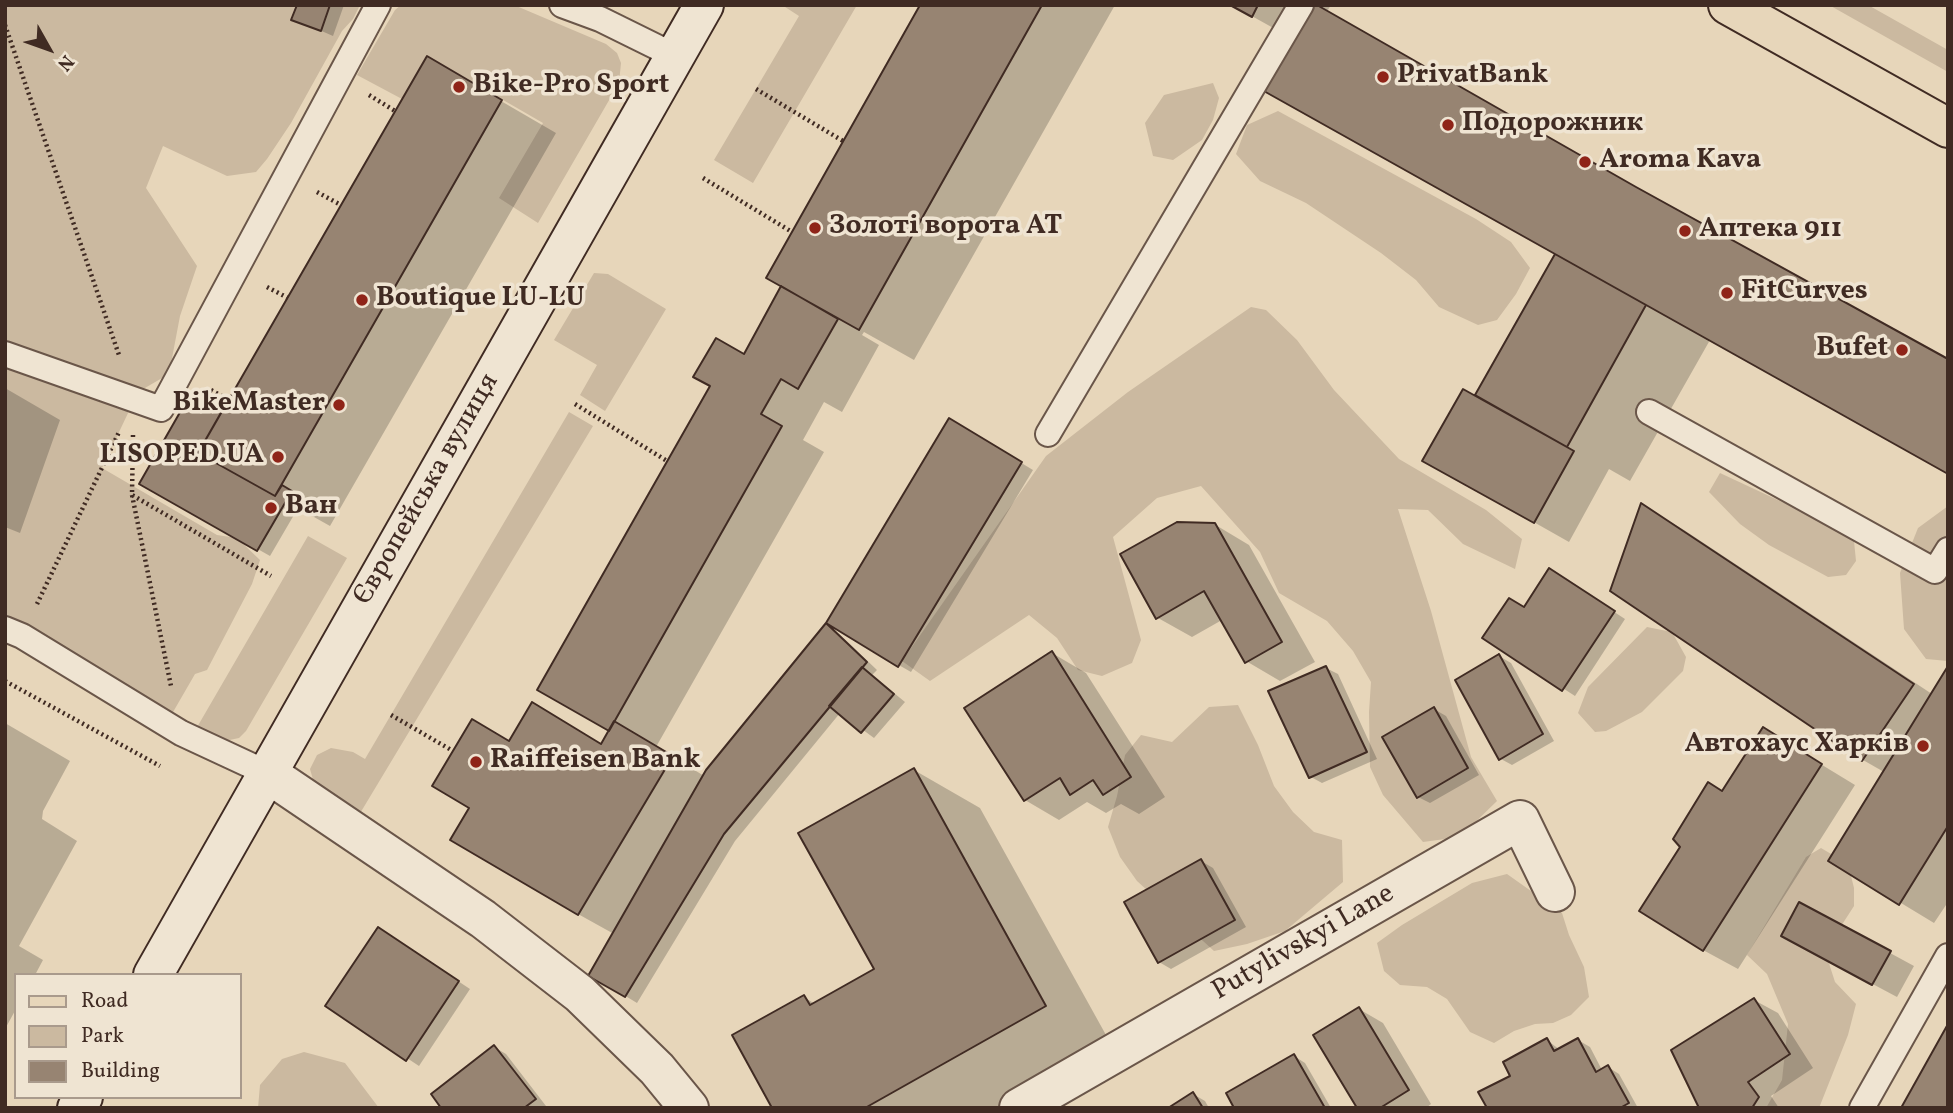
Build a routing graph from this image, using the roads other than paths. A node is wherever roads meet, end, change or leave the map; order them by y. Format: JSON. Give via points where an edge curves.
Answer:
{"nodes":[{"id":1,"x":378,"y":5,"type":"edge"},
{"id":2,"x":562,"y":5,"type":"edge"},
{"id":3,"x":704,"y":5,"type":"edge"},
{"id":4,"x":1301,"y":5,"type":"edge"},
{"id":5,"x":1728,"y":5,"type":"edge"},
{"id":6,"x":674,"y":56,"type":"junction"},
{"id":7,"x":1948,"y":128,"type":"edge"},
{"id":8,"x":5,"y":354,"type":"edge"},
{"id":9,"x":1648,"y":412,"type":"dead end"},
{"id":10,"x":1048,"y":434,"type":"dead end"},
{"id":11,"x":1948,"y":550,"type":"edge"},
{"id":12,"x":14,"y":633,"type":"edge"},
{"id":13,"x":267,"y":773,"type":"junction"},
{"id":14,"x":1555,"y":892,"type":"dead end"},
{"id":15,"x":1948,"y":956,"type":"edge"},
{"id":16,"x":154,"y":973,"type":"edge"},
{"id":17,"x":689,"y":1108,"type":"edge"},
{"id":18,"x":1020,"y":1108,"type":"edge"},
{"id":19,"x":1862,"y":1108,"type":"edge"}],
"edges":[{"from":1,"to":8,"type":"lane","via":[[162,409]]},
{"from":2,"to":6,"type":"lane"},
{"from":3,"to":6,"type":"street","name":"Європейська вулиця"},
{"from":4,"to":10,"type":"lane"},
{"from":5,"to":7,"type":"main road"},
{"from":6,"to":13,"type":"street","name":"Європейська вулиця"},
{"from":9,"to":11,"type":"lane","via":[[1935,571]]},
{"from":12,"to":13,"type":"lane","via":[[181,733]]},
{"from":13,"to":16,"type":"street","name":"Європейська вулиця"},
{"from":13,"to":17,"type":"street","via":[[483,919],[580,994],[657,1069]]},
{"from":14,"to":18,"type":"street","name":"Putylivskyi Lane","via":[[1520,820]]},
{"from":15,"to":19,"type":"lane"}]}
